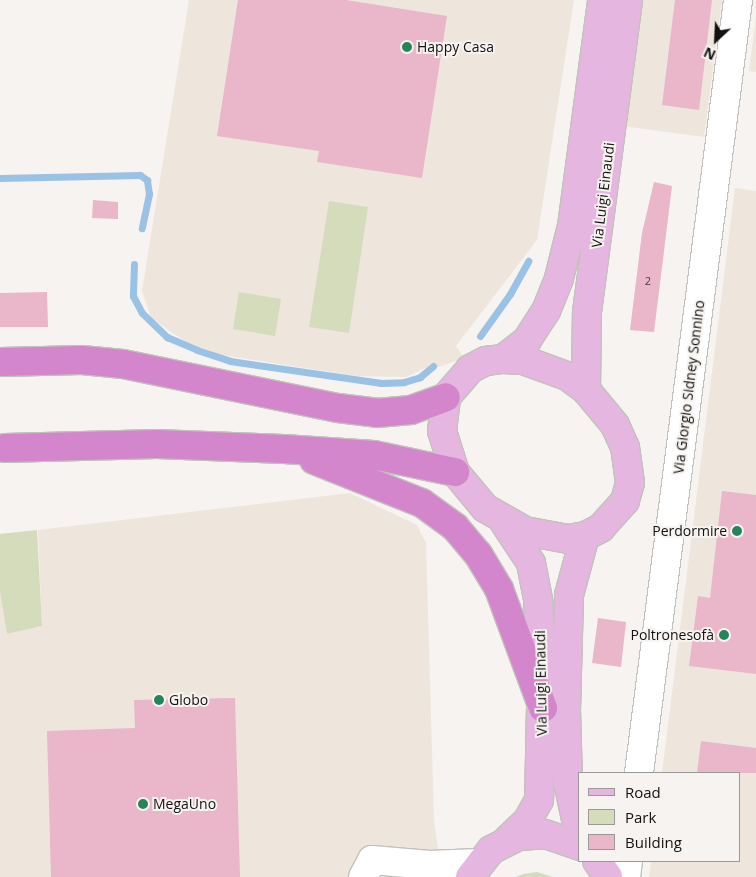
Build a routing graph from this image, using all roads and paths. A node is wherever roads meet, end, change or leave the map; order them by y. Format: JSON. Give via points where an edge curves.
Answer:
{"nodes":[{"id":1,"x":602,"y":0,"type":"edge"},
{"id":2,"x":628,"y":0,"type":"edge"},
{"id":3,"x":738,"y":0,"type":"edge"},
{"id":4,"x":504,"y":359,"type":"junction"},
{"id":5,"x":1,"y":362,"type":"edge"},
{"id":6,"x":586,"y":390,"type":"junction"},
{"id":7,"x":446,"y":397,"type":"junction"},
{"id":8,"x":5,"y":448,"type":"dead end"},
{"id":9,"x":284,"y":449,"type":"junction"},
{"id":10,"x":456,"y":472,"type":"junction"},
{"id":11,"x":504,"y":522,"type":"junction"},
{"id":12,"x":585,"y":536,"type":"junction"},
{"id":13,"x":543,"y":708,"type":"junction"},
{"id":14,"x":639,"y":772,"type":"edge"},
{"id":15,"x":574,"y":790,"type":"edge"},
{"id":16,"x":578,"y":822,"type":"edge"},
{"id":17,"x":507,"y":840,"type":"junction"},
{"id":18,"x":578,"y":845,"type":"edge"},
{"id":19,"x":386,"y":862,"type":"junction"},
{"id":20,"x":598,"y":862,"type":"edge"},
{"id":21,"x":628,"y":862,"type":"edge"},
{"id":22,"x":474,"y":870,"type":"edge"},
{"id":23,"x":363,"y":877,"type":"edge"},
{"id":24,"x":411,"y":877,"type":"edge"},
{"id":25,"x":608,"y":877,"type":"edge"},
{"id":26,"x":626,"y":877,"type":"edge"}],
"edges":[{"from":1,"to":4,"type":"main road","name":"Via Luigi Einaudi","via":[[572,226],[559,278],[546,311],[527,340]]},
{"from":2,"to":6,"type":"main road","name":"Via Luigi Einaudi","via":[[587,312]]},
{"from":3,"to":14,"type":"street","name":"Via Giorgio Sidney Sonnino"},
{"from":4,"to":6,"type":"main road","name":"Via Luigi Einaudi","via":[[546,366]]},
{"from":4,"to":7,"type":"main road","name":"Via Luigi Einaudi","via":[[470,369]]},
{"from":5,"to":7,"type":"highway","via":[[82,360],[123,364],[376,413],[411,410]]},
{"from":6,"to":12,"type":"main road","name":"Via Luigi Einaudi","via":[[616,426],[625,447],[630,484],[625,501],[615,516]]},
{"from":7,"to":10,"type":"main road","name":"Via Luigi Einaudi","via":[[442,431]]},
{"from":8,"to":9,"type":"highway","via":[[157,444]]},
{"from":9,"to":10,"type":"highway","via":[[374,455]]},
{"from":9,"to":13,"type":"highway","via":[[391,488],[422,503],[455,528],[478,554],[499,589]]},
{"from":10,"to":11,"type":"main road","name":"Via Luigi Einaudi","via":[[485,508]]},
{"from":11,"to":12,"type":"main road","name":"Via Luigi Einaudi","via":[[548,538]]},
{"from":11,"to":13,"type":"main road","name":"Via Luigi Einaudi","via":[[531,564],[538,600]]},
{"from":12,"to":15,"type":"main road","name":"Via Luigi Einaudi","via":[[569,595]]},
{"from":13,"to":17,"type":"main road","name":"Via Luigi Einaudi","via":[[539,800],[528,820]]},
{"from":15,"to":16,"type":"main road","name":"Via Luigi Einaudi"},
{"from":17,"to":18,"type":"main road","name":"Via Luigi Einaudi","via":[[545,834]]},
{"from":17,"to":22,"type":"main road","name":"Via Luigi Einaudi"},
{"from":19,"to":22,"type":"street"},
{"from":19,"to":23,"type":"street","via":[[372,860]]},
{"from":19,"to":24,"type":"street"},
{"from":20,"to":25,"type":"main road"},
{"from":21,"to":26,"type":"street"}]}
